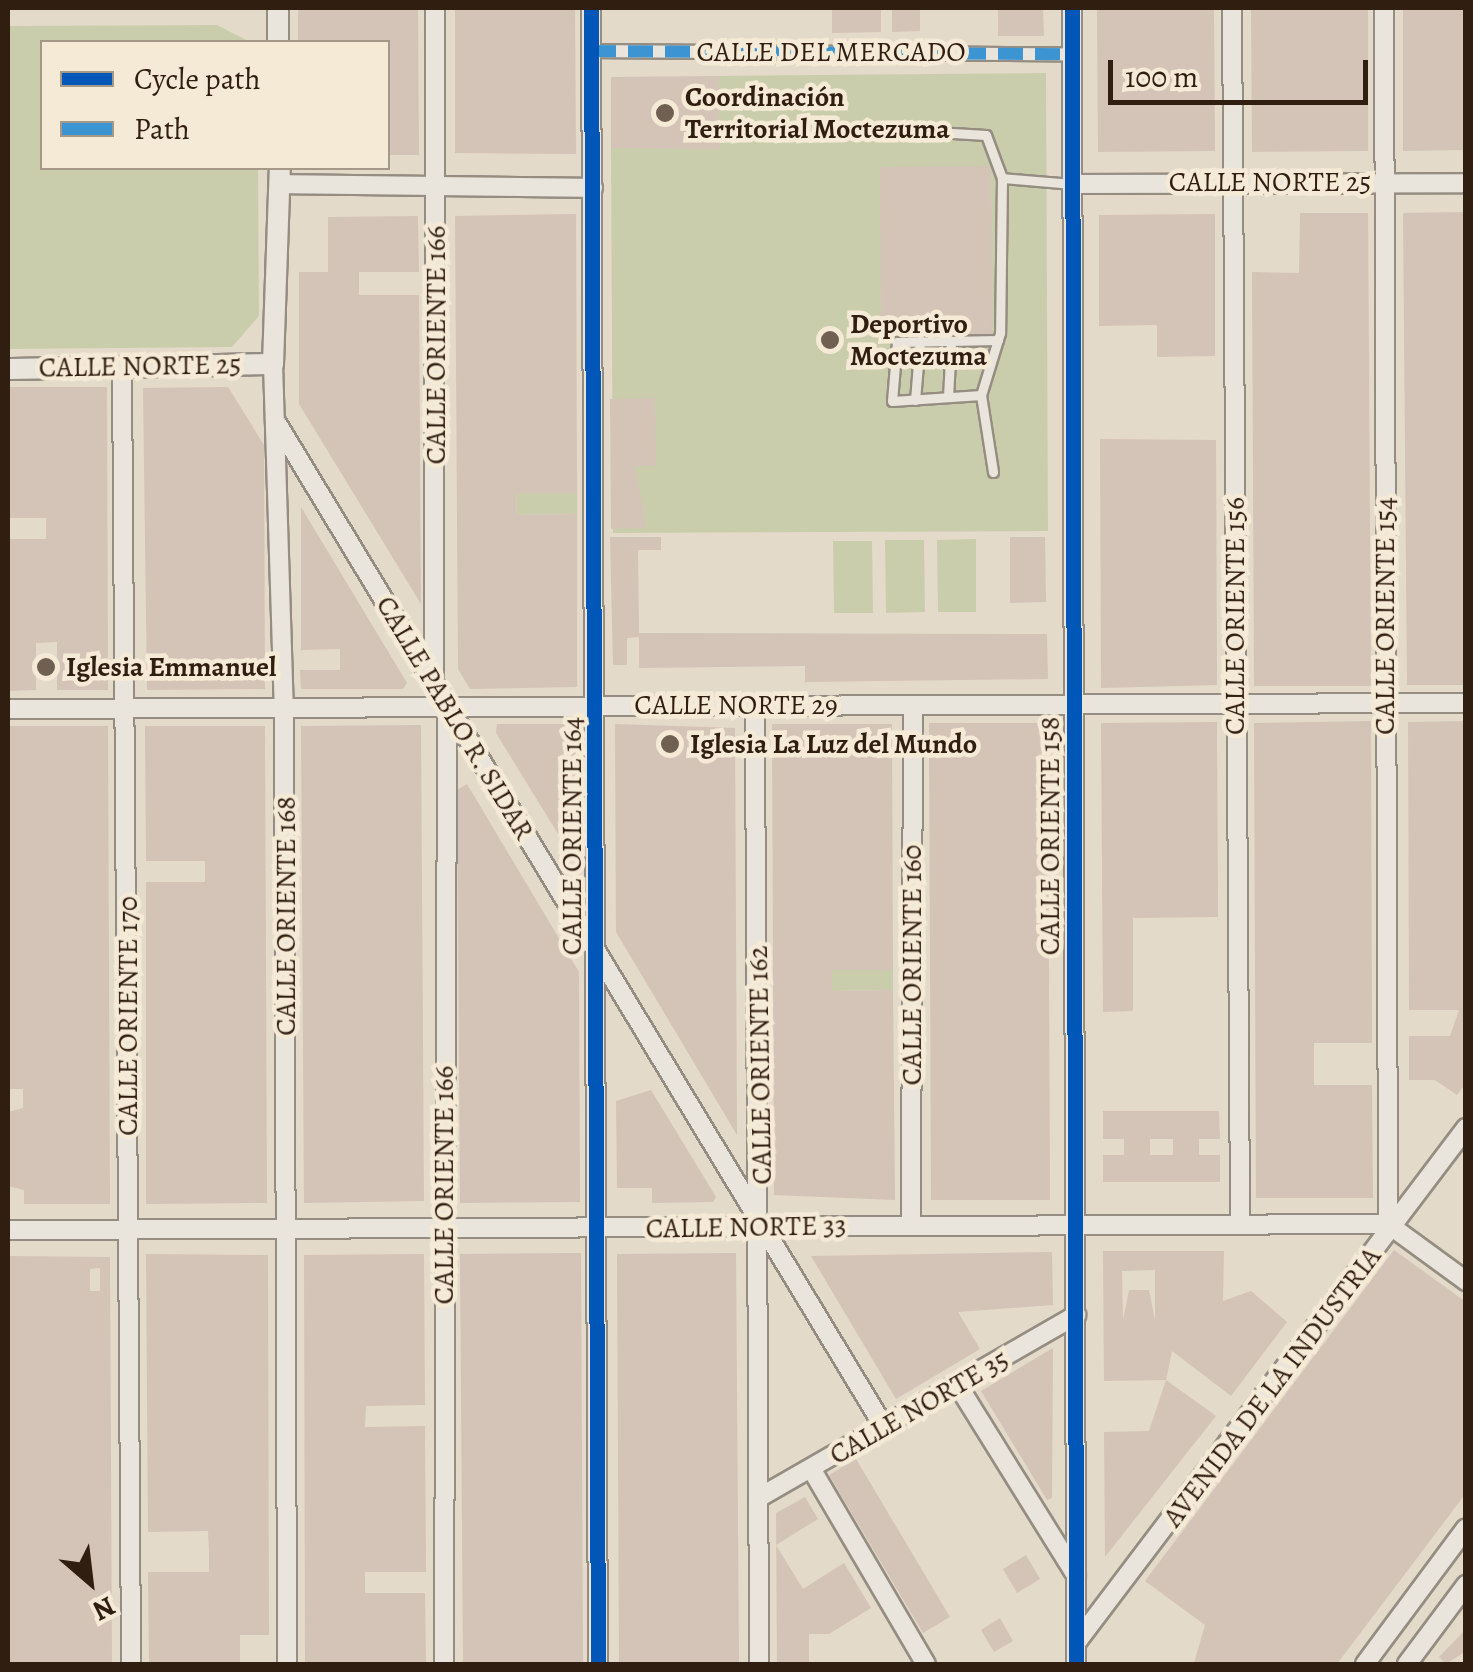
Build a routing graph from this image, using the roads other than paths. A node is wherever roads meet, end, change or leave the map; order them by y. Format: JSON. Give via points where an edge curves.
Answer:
{"nodes":[{"id":1,"x":278,"y":8,"type":"edge"},
{"id":2,"x":434,"y":8,"type":"edge"},
{"id":3,"x":591,"y":8,"type":"edge"},
{"id":4,"x":1072,"y":8,"type":"edge"},
{"id":5,"x":1232,"y":8,"type":"edge"},
{"id":6,"x":1384,"y":8,"type":"edge"},
{"id":7,"x":278,"y":40,"type":"edge"},
{"id":8,"x":591,"y":50,"type":"junction"},
{"id":9,"x":1072,"y":54,"type":"junction"},
{"id":10,"x":886,"y":129,"type":"dead end"},
{"id":11,"x":280,"y":176,"type":"edge"},
{"id":12,"x":1002,"y":178,"type":"junction"},
{"id":13,"x":1233,"y":181,"type":"junction"},
{"id":14,"x":1384,"y":182,"type":"junction"},
{"id":15,"x":1466,"y":183,"type":"edge"},
{"id":16,"x":1074,"y":184,"type":"junction"},
{"id":17,"x":437,"y":185,"type":"junction"},
{"id":18,"x":593,"y":188,"type":"junction"},
{"id":19,"x":998,"y":340,"type":"junction"},
{"id":20,"x":951,"y":341,"type":"junction"},
{"id":21,"x":920,"y":342,"type":"junction"},
{"id":22,"x":273,"y":364,"type":"junction"},
{"id":23,"x":122,"y":367,"type":"junction"},
{"id":24,"x":8,"y":369,"type":"edge"},
{"id":25,"x":980,"y":396,"type":"junction"},
{"id":26,"x":948,"y":398,"type":"junction"},
{"id":27,"x":916,"y":400,"type":"junction"},
{"id":28,"x":275,"y":421,"type":"junction"},
{"id":29,"x":993,"y":472,"type":"dead end"},
{"id":30,"x":434,"y":683,"type":"junction"},
{"id":31,"x":1235,"y":703,"type":"junction"},
{"id":32,"x":1385,"y":703,"type":"junction"},
{"id":33,"x":1466,"y":703,"type":"edge"},
{"id":34,"x":913,"y":705,"type":"junction"},
{"id":35,"x":1074,"y":705,"type":"junction"},
{"id":36,"x":447,"y":706,"type":"junction"},
{"id":37,"x":598,"y":706,"type":"junction"},
{"id":38,"x":755,"y":706,"type":"junction"},
{"id":39,"x":128,"y":708,"type":"junction"},
{"id":40,"x":284,"y":708,"type":"junction"},
{"id":41,"x":8,"y":709,"type":"edge"},
{"id":42,"x":596,"y":950,"type":"junction"},
{"id":43,"x":1466,"y":1128,"type":"edge"},
{"id":44,"x":911,"y":1225,"type":"junction"},
{"id":45,"x":1078,"y":1225,"type":"junction"},
{"id":46,"x":1240,"y":1225,"type":"junction"},
{"id":47,"x":1390,"y":1226,"type":"junction"},
{"id":48,"x":287,"y":1227,"type":"junction"},
{"id":49,"x":444,"y":1227,"type":"junction"},
{"id":50,"x":128,"y":1228,"type":"junction"},
{"id":51,"x":598,"y":1228,"type":"junction"},
{"id":52,"x":762,"y":1228,"type":"junction"},
{"id":53,"x":8,"y":1230,"type":"edge"},
{"id":54,"x":1466,"y":1281,"type":"edge"},
{"id":55,"x":1076,"y":1315,"type":"junction"},
{"id":56,"x":957,"y":1384,"type":"junction"},
{"id":57,"x":884,"y":1425,"type":"junction"},
{"id":58,"x":812,"y":1470,"type":"junction"},
{"id":59,"x":760,"y":1497,"type":"junction"},
{"id":60,"x":1466,"y":1528,"type":"edge"},
{"id":61,"x":1077,"y":1575,"type":"junction"},
{"id":62,"x":1466,"y":1585,"type":"edge"},
{"id":63,"x":1076,"y":1643,"type":"junction"},
{"id":64,"x":131,"y":1664,"type":"edge"},
{"id":65,"x":286,"y":1664,"type":"edge"},
{"id":66,"x":444,"y":1664,"type":"edge"},
{"id":67,"x":598,"y":1664,"type":"edge"},
{"id":68,"x":760,"y":1664,"type":"edge"},
{"id":69,"x":926,"y":1664,"type":"edge"},
{"id":70,"x":1076,"y":1664,"type":"edge"},
{"id":71,"x":1365,"y":1664,"type":"edge"},
{"id":72,"x":1406,"y":1664,"type":"edge"}],
"edges":[{"from":1,"to":7,"type":"street"},
{"from":2,"to":17,"type":"street","name":"CALLE ORIENTE 166"},
{"from":3,"to":8,"type":"street","name":"CALLE ORIENTE 164"},
{"from":4,"to":9,"type":"street","name":"CALLE ORIENTE 158"},
{"from":5,"to":13,"type":"street","name":"CALLE ORIENTE 156"},
{"from":6,"to":14,"type":"street","name":"CALLE ORIENTE 154"},
{"from":8,"to":9,"type":"street","name":"CALLE DEL MERCADO"},
{"from":8,"to":18,"type":"street","name":"CALLE ORIENTE 164"},
{"from":9,"to":16,"type":"street","name":"CALLE ORIENTE 158"},
{"from":10,"to":12,"type":"lane","via":[[986,135]]},
{"from":11,"to":17,"type":"street"},
{"from":11,"to":22,"type":"street","name":"CALLE ORIENTE 168"},
{"from":12,"to":16,"type":"lane"},
{"from":12,"to":19,"type":"lane"},
{"from":13,"to":14,"type":"street","name":"CALLE NORTE 25"},
{"from":13,"to":16,"type":"street","name":"CALLE NORTE 25"},
{"from":13,"to":31,"type":"street","name":"CALLE ORIENTE 156"},
{"from":14,"to":15,"type":"street","name":"CALLE NORTE 25"},
{"from":14,"to":32,"type":"street","name":"CALLE ORIENTE 154"},
{"from":16,"to":35,"type":"street","name":"CALLE ORIENTE 158"},
{"from":17,"to":18,"type":"street"},
{"from":17,"to":30,"type":"street","name":"CALLE ORIENTE 166"},
{"from":18,"to":37,"type":"street","name":"CALLE ORIENTE 164"},
{"from":19,"to":20,"type":"lane"},
{"from":19,"to":25,"type":"lane"},
{"from":20,"to":21,"type":"lane"},
{"from":20,"to":26,"type":"lane"},
{"from":21,"to":27,"type":"lane"},
{"from":21,"to":27,"type":"lane","via":[[897,342],[889,393]]},
{"from":22,"to":23,"type":"street","name":"CALLE NORTE 25"},
{"from":22,"to":28,"type":"street","name":"CALLE ORIENTE 168"},
{"from":23,"to":24,"type":"street","name":"CALLE NORTE 25"},
{"from":23,"to":39,"type":"street","name":"CALLE ORIENTE 170"},
{"from":25,"to":26,"type":"lane"},
{"from":25,"to":29,"type":"lane"},
{"from":26,"to":27,"type":"lane"},
{"from":28,"to":30,"type":"street","name":"CALLE PABLO R. SIDAR"},
{"from":28,"to":40,"type":"street","name":"CALLE ORIENTE 168"},
{"from":30,"to":36,"type":"street","name":"CALLE PABLO R. SIDAR"},
{"from":31,"to":32,"type":"street","name":"CALLE NORTE 29"},
{"from":31,"to":35,"type":"street","name":"CALLE NORTE 29"},
{"from":31,"to":46,"type":"street","name":"CALLE ORIENTE 156"},
{"from":32,"to":33,"type":"street","name":"CALLE NORTE 29"},
{"from":32,"to":47,"type":"street","name":"CALLE ORIENTE 154"},
{"from":34,"to":35,"type":"street","name":"CALLE NORTE 29"},
{"from":34,"to":38,"type":"street","name":"CALLE NORTE 29"},
{"from":34,"to":44,"type":"street","name":"CALLE ORIENTE 160"},
{"from":35,"to":45,"type":"street","name":"CALLE ORIENTE 158"},
{"from":36,"to":37,"type":"street","name":"CALLE NORTE 29"},
{"from":36,"to":40,"type":"street","name":"CALLE NORTE 29"},
{"from":36,"to":42,"type":"street","name":"CALLE PABLO R. SIDAR"},
{"from":36,"to":49,"type":"street","name":"CALLE ORIENTE 166"},
{"from":37,"to":38,"type":"street","name":"CALLE NORTE 29"},
{"from":37,"to":42,"type":"street","name":"CALLE ORIENTE 164"},
{"from":38,"to":52,"type":"street","name":"CALLE ORIENTE 162"},
{"from":39,"to":40,"type":"street","name":"CALLE NORTE 29"},
{"from":39,"to":41,"type":"street","name":"CALLE NORTE 29"},
{"from":39,"to":50,"type":"street","name":"CALLE ORIENTE 170"},
{"from":40,"to":48,"type":"street","name":"CALLE ORIENTE 168"},
{"from":42,"to":51,"type":"street","name":"CALLE ORIENTE 164"},
{"from":42,"to":52,"type":"street","name":"CALLE PABLO R. SIDAR"},
{"from":43,"to":47,"type":"street","name":"AVENIDA DE LA INDUSTRIA"},
{"from":44,"to":45,"type":"street","name":"CALLE NORTE 33"},
{"from":44,"to":52,"type":"street","name":"CALLE NORTE 33"},
{"from":45,"to":46,"type":"street","name":"CALLE NORTE 33"},
{"from":45,"to":55,"type":"street","name":"CALLE ORIENTE 158"},
{"from":46,"to":47,"type":"street","name":"CALLE NORTE 33"},
{"from":47,"to":54,"type":"street"},
{"from":47,"to":63,"type":"street","name":"AVENIDA DE LA INDUSTRIA"},
{"from":48,"to":49,"type":"street","name":"CALLE NORTE 33"},
{"from":48,"to":50,"type":"street","name":"CALLE NORTE 33"},
{"from":48,"to":65,"type":"street","name":"CALLE ORIENTE 168"},
{"from":49,"to":51,"type":"street","name":"CALLE NORTE 33"},
{"from":49,"to":66,"type":"street","name":"CALLE ORIENTE 166"},
{"from":50,"to":53,"type":"street","name":"CALLE NORTE 33"},
{"from":50,"to":64,"type":"street","name":"CALLE ORIENTE 170"},
{"from":51,"to":52,"type":"street","name":"CALLE NORTE 33"},
{"from":51,"to":67,"type":"street","name":"CALLE ORIENTE 164"},
{"from":52,"to":57,"type":"street","name":"CALLE PABLO R. SIDAR"},
{"from":52,"to":59,"type":"street","name":"CALLE ORIENTE 162"},
{"from":55,"to":56,"type":"street","name":"CALLE NORTE 35"},
{"from":55,"to":61,"type":"street","name":"CALLE ORIENTE 158"},
{"from":56,"to":57,"type":"street","name":"CALLE NORTE 35"},
{"from":56,"to":61,"type":"street"},
{"from":57,"to":58,"type":"street","name":"CALLE NORTE 35"},
{"from":58,"to":59,"type":"street","name":"CALLE NORTE 35"},
{"from":58,"to":69,"type":"street"},
{"from":59,"to":68,"type":"street","name":"CALLE ORIENTE 162"},
{"from":60,"to":71,"type":"street"},
{"from":61,"to":63,"type":"street","name":"CALLE ORIENTE 158"},
{"from":62,"to":72,"type":"street"},
{"from":63,"to":70,"type":"street","name":"CALLE ORIENTE 158"}]}
